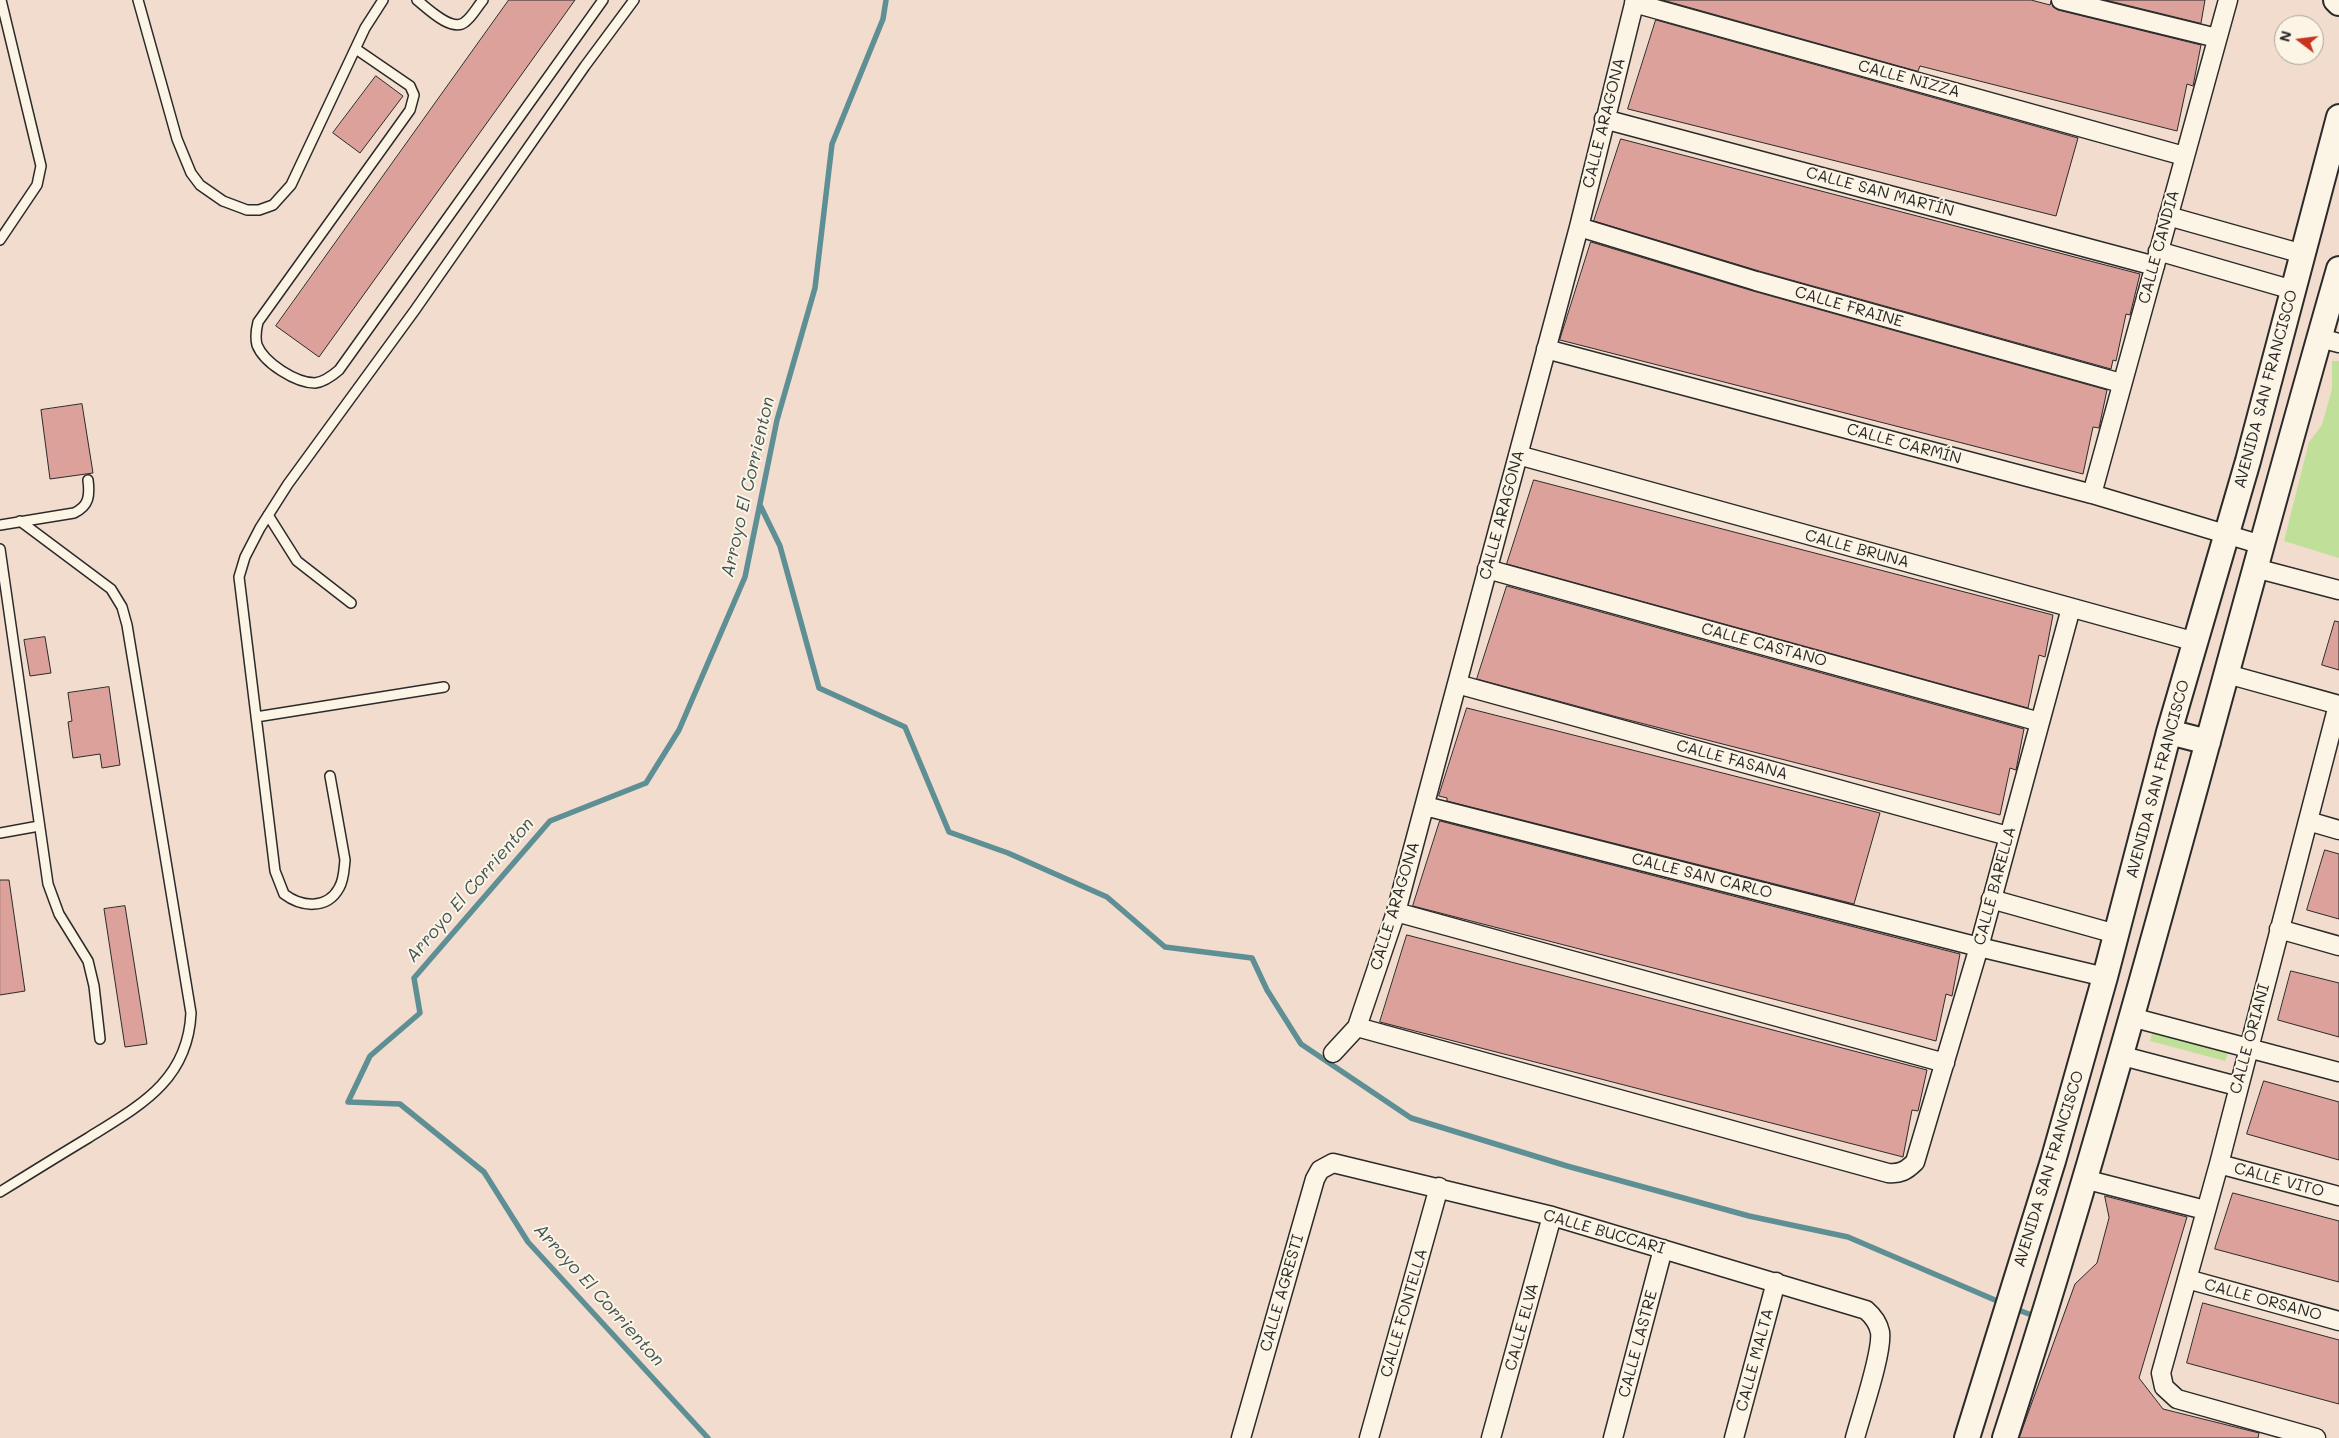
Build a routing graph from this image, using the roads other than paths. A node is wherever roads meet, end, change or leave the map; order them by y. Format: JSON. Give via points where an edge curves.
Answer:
{"nodes":[{"id":1,"x":1,"y":0,"type":"edge"},
{"id":2,"x":138,"y":0,"type":"edge"},
{"id":3,"x":381,"y":0,"type":"edge"},
{"id":4,"x":417,"y":0,"type":"edge"},
{"id":5,"x":482,"y":0,"type":"edge"},
{"id":6,"x":603,"y":0,"type":"edge"},
{"id":7,"x":634,"y":0,"type":"edge"},
{"id":8,"x":2061,"y":0,"type":"edge"},
{"id":9,"x":2228,"y":0,"type":"edge"},
{"id":10,"x":2336,"y":0,"type":"edge"},
{"id":11,"x":1635,"y":2,"type":"edge"},
{"id":12,"x":2339,"y":3,"type":"edge"},
{"id":13,"x":2217,"y":38,"type":"junction"},
{"id":14,"x":356,"y":48,"type":"junction"},
{"id":15,"x":2339,"y":117,"type":"edge"},
{"id":16,"x":1604,"y":119,"type":"junction"},
{"id":17,"x":2184,"y":156,"type":"junction"},
{"id":18,"x":2168,"y":216,"type":"junction"},
{"id":19,"x":1579,"y":228,"type":"junction"},
{"id":20,"x":0,"y":240,"type":"edge"},
{"id":21,"x":2303,"y":254,"type":"junction"},
{"id":22,"x":2156,"y":258,"type":"junction"},
{"id":23,"x":2339,"y":269,"type":"edge"},
{"id":24,"x":2292,"y":290,"type":"junction"},
{"id":25,"x":2335,"y":300,"type":"edge"},
{"id":26,"x":2329,"y":341,"type":"edge"},
{"id":27,"x":1546,"y":349,"type":"junction"},
{"id":28,"x":2122,"y":383,"type":"junction"},
{"id":29,"x":1518,"y":455,"type":"junction"},
{"id":30,"x":88,"y":480,"type":"dead end"},
{"id":31,"x":2092,"y":494,"type":"junction"},
{"id":32,"x":268,"y":515,"type":"junction"},
{"id":33,"x":20,"y":521,"type":"junction"},
{"id":34,"x":0,"y":524,"type":"edge"},
{"id":35,"x":2226,"y":535,"type":"junction"},
{"id":36,"x":2262,"y":545,"type":"junction"},
{"id":37,"x":0,"y":549,"type":"edge"},
{"id":38,"x":2255,"y":568,"type":"junction"},
{"id":39,"x":1488,"y":569,"type":"junction"},
{"id":40,"x":2339,"y":590,"type":"edge"},
{"id":41,"x":352,"y":603,"type":"dead end"},
{"id":42,"x":2071,"y":608,"type":"junction"},
{"id":43,"x":2196,"y":642,"type":"junction"},
{"id":44,"x":2227,"y":674,"type":"junction"},
{"id":45,"x":1456,"y":684,"type":"junction"},
{"id":46,"x":444,"y":687,"type":"dead end"},
{"id":47,"x":2338,"y":705,"type":"edge"},
{"id":48,"x":256,"y":718,"type":"junction"},
{"id":49,"x":2040,"y":722,"type":"junction"},
{"id":50,"x":2170,"y":732,"type":"junction"},
{"id":51,"x":2208,"y":742,"type":"junction"},
{"id":52,"x":330,"y":776,"type":"dead end"},
{"id":53,"x":1425,"y":806,"type":"junction"},
{"id":54,"x":2308,"y":821,"type":"junction"},
{"id":55,"x":39,"y":826,"type":"junction"},
{"id":56,"x":2339,"y":830,"type":"edge"},
{"id":57,"x":0,"y":833,"type":"edge"},
{"id":58,"x":2008,"y":836,"type":"junction"},
{"id":59,"x":1991,"y":899,"type":"junction"},
{"id":60,"x":1396,"y":912,"type":"junction"},
{"id":61,"x":2279,"y":929,"type":"junction"},
{"id":62,"x":2116,"y":934,"type":"junction"},
{"id":63,"x":2339,"y":946,"type":"edge"},
{"id":64,"x":1979,"y":947,"type":"junction"},
{"id":65,"x":2105,"y":977,"type":"junction"},
{"id":66,"x":2130,"y":1017,"type":"junction"},
{"id":67,"x":1357,"y":1027,"type":"junction"},
{"id":68,"x":100,"y":1039,"type":"dead end"},
{"id":69,"x":2248,"y":1047,"type":"junction"},
{"id":70,"x":1333,"y":1053,"type":"dead end"},
{"id":71,"x":2119,"y":1055,"type":"junction"},
{"id":72,"x":1945,"y":1063,"type":"junction"},
{"id":73,"x":2339,"y":1072,"type":"edge"},
{"id":74,"x":2237,"y":1086,"type":"junction"},
{"id":75,"x":1340,"y":1163,"type":"joint"},
{"id":76,"x":2219,"y":1164,"type":"junction"},
{"id":77,"x":2084,"y":1179,"type":"junction"},
{"id":78,"x":1439,"y":1187,"type":"junction"},
{"id":79,"x":0,"y":1192,"type":"edge"},
{"id":80,"x":2339,"y":1196,"type":"edge"},
{"id":81,"x":2205,"y":1210,"type":"junction"},
{"id":82,"x":1552,"y":1216,"type":"junction"},
{"id":83,"x":1663,"y":1249,"type":"junction"},
{"id":84,"x":2187,"y":1279,"type":"junction"},
{"id":85,"x":1776,"y":1282,"type":"junction"},
{"id":86,"x":2339,"y":1321,"type":"edge"},
{"id":87,"x":1240,"y":1438,"type":"edge"},
{"id":88,"x":1369,"y":1438,"type":"edge"},
{"id":89,"x":1491,"y":1438,"type":"edge"},
{"id":90,"x":1613,"y":1438,"type":"edge"},
{"id":91,"x":1734,"y":1438,"type":"edge"},
{"id":92,"x":1855,"y":1438,"type":"edge"},
{"id":93,"x":1967,"y":1438,"type":"edge"},
{"id":94,"x":2005,"y":1438,"type":"edge"},
{"id":95,"x":2316,"y":1438,"type":"edge"}],
"edges":[{"from":1,"to":20,"type":"lane","via":[[41,166],[37,185]]},
{"from":2,"to":14,"type":"lane","via":[[177,139],[191,173],[210,193],[247,210],[273,205],[291,185]]},
{"from":3,"to":14,"type":"lane"},
{"from":4,"to":5,"type":"lane","via":[[452,25],[466,22]]},
{"from":6,"to":14,"type":"lane","via":[[339,370],[331,377],[314,383],[280,369],[260,351],[256,337],[258,322],[414,100],[410,86]]},
{"from":7,"to":32,"type":"lane"},
{"from":8,"to":13,"type":"street"},
{"from":9,"to":13,"type":"street","name":"CALLE CANDIA"},
{"from":10,"to":12,"type":"street"},
{"from":11,"to":16,"type":"street","name":"CALLE ARAGONA"},
{"from":11,"to":17,"type":"street","name":"CALLE NIZZA"},
{"from":13,"to":17,"type":"street","name":"CALLE CANDIA"},
{"from":15,"to":21,"type":"street","name":"AVENIDA SAN FRANCISCO"},
{"from":16,"to":19,"type":"street","name":"CALLE ARAGONA"},
{"from":16,"to":22,"type":"street","name":"CALLE SAN MARTÍN"},
{"from":17,"to":18,"type":"street","name":"CALLE CANDIA"},
{"from":18,"to":21,"type":"street"},
{"from":18,"to":22,"type":"street","name":"CALLE CANDIA"},
{"from":19,"to":27,"type":"street","name":"CALLE ARAGONA"},
{"from":19,"to":28,"type":"street","name":"CALLE FRAINE"},
{"from":21,"to":24,"type":"street","name":"AVENIDA SAN FRANCISCO"},
{"from":22,"to":24,"type":"street","name":"CALLE SAN MARTÍN"},
{"from":22,"to":28,"type":"street","name":"CALLE CANDIA"},
{"from":23,"to":25,"type":"street"},
{"from":24,"to":35,"type":"street","name":"AVENIDA SAN FRANCISCO"},
{"from":25,"to":26,"type":"street"},
{"from":26,"to":36,"type":"street"},
{"from":27,"to":29,"type":"street","name":"CALLE ARAGONA"},
{"from":27,"to":31,"type":"street","name":"CALLE CARMÍN"},
{"from":28,"to":31,"type":"street","name":"CALLE CANDIA"},
{"from":29,"to":39,"type":"street","name":"CALLE ARAGONA"},
{"from":29,"to":42,"type":"street","name":"CALLE BRUNA"},
{"from":30,"to":33,"type":"lane","via":[[90,494],[81,510]]},
{"from":31,"to":35,"type":"street","name":"CALLE CARMÍN"},
{"from":32,"to":41,"type":"lane","via":[[297,561]]},
{"from":32,"to":48,"type":"lane","via":[[244,557],[239,577]]},
{"from":33,"to":34,"type":"lane"},
{"from":33,"to":79,"type":"lane","via":[[112,589],[122,607],[191,1012],[181,1056],[172,1073],[151,1097]]},
{"from":35,"to":36,"type":"street","name":"CALLE CARMÍN"},
{"from":35,"to":43,"type":"street","name":"AVENIDA SAN FRANCISCO"},
{"from":36,"to":38,"type":"street"},
{"from":37,"to":55,"type":"lane"},
{"from":38,"to":40,"type":"street"},
{"from":38,"to":44,"type":"street"},
{"from":39,"to":45,"type":"street","name":"CALLE ARAGONA"},
{"from":39,"to":49,"type":"street","name":"CALLE CASTANO"},
{"from":42,"to":43,"type":"street","name":"CALLE BRUNA"},
{"from":42,"to":49,"type":"street","name":"CALLE BARELLA"},
{"from":43,"to":50,"type":"street","name":"AVENIDA SAN FRANCISCO"},
{"from":44,"to":47,"type":"street"},
{"from":44,"to":51,"type":"street"},
{"from":45,"to":53,"type":"street","name":"CALLE ARAGONA"},
{"from":45,"to":58,"type":"street","name":"CALLE FASANA"},
{"from":46,"to":48,"type":"lane"},
{"from":47,"to":54,"type":"street","name":"CALLE ORIANI"},
{"from":48,"to":52,"type":"lane","via":[[278,883],[290,899],[308,905],[316,905],[334,895],[343,874],[345,860]]},
{"from":49,"to":58,"type":"street","name":"CALLE BARELLA"},
{"from":50,"to":51,"type":"street"},
{"from":50,"to":62,"type":"street","name":"AVENIDA SAN FRANCISCO"},
{"from":51,"to":66,"type":"street"},
{"from":53,"to":60,"type":"street","name":"CALLE ARAGONA"},
{"from":53,"to":64,"type":"street","name":"CALLE SAN CARLO"},
{"from":54,"to":56,"type":"street"},
{"from":54,"to":61,"type":"street","name":"CALLE ORIANI"},
{"from":55,"to":57,"type":"lane"},
{"from":55,"to":68,"type":"lane","via":[[53,900],[88,962]]},
{"from":58,"to":59,"type":"street","name":"CALLE BARELLA"},
{"from":59,"to":62,"type":"street"},
{"from":59,"to":64,"type":"street","name":"CALLE BARELLA"},
{"from":60,"to":67,"type":"street","name":"CALLE ARAGONA"},
{"from":60,"to":72,"type":"street"},
{"from":61,"to":63,"type":"street"},
{"from":61,"to":69,"type":"street","name":"CALLE ORIANI"},
{"from":62,"to":65,"type":"street","name":"AVENIDA SAN FRANCISCO"},
{"from":64,"to":65,"type":"street","name":"CALLE SAN CARLO"},
{"from":64,"to":72,"type":"street","name":"CALLE BARELLA"},
{"from":65,"to":93,"type":"street","name":"AVENIDA SAN FRANCISCO","via":[[2053,1161]]},
{"from":66,"to":69,"type":"street"},
{"from":66,"to":71,"type":"street"},
{"from":67,"to":70,"type":"street"},
{"from":67,"to":72,"type":"street","name":"CALLE BARELLA","via":[[1888,1174],[1898,1174],[1915,1162]]},
{"from":69,"to":73,"type":"street"},
{"from":69,"to":74,"type":"street","name":"CALLE ORIANI"},
{"from":71,"to":74,"type":"street"},
{"from":71,"to":77,"type":"street"},
{"from":74,"to":76,"type":"street","name":"CALLE ORIANI"},
{"from":75,"to":78,"type":"street","name":"CALLE BUCCARI"},
{"from":75,"to":87,"type":"street","name":"CALLE AGRESTI","via":[[1327,1165],[1315,1179]]},
{"from":76,"to":80,"type":"street","name":"CALLE VITO"},
{"from":76,"to":81,"type":"street","name":"CALLE ORIANI"},
{"from":77,"to":81,"type":"street"},
{"from":77,"to":94,"type":"street"},
{"from":78,"to":82,"type":"street","name":"CALLE BUCCARI"},
{"from":78,"to":88,"type":"street","name":"CALLE FONTELLA"},
{"from":81,"to":84,"type":"street","name":"CALLE ORIANI"},
{"from":82,"to":83,"type":"street","name":"CALLE BUCCARI"},
{"from":82,"to":89,"type":"street","name":"CALLE ELVA"},
{"from":83,"to":85,"type":"street","name":"CALLE BUCCARI"},
{"from":83,"to":90,"type":"street","name":"CALLE LASTRE"},
{"from":84,"to":86,"type":"street","name":"CALLE ORSANO"},
{"from":84,"to":95,"type":"street","name":"CALLE ORIANI","via":[[2160,1373],[2164,1387],[2177,1399]]},
{"from":85,"to":91,"type":"street","name":"CALLE MALTA"},
{"from":85,"to":92,"type":"street","name":"CALLE BUCCARI","via":[[1866,1310],[1875,1318],[1879,1346]]}]}
